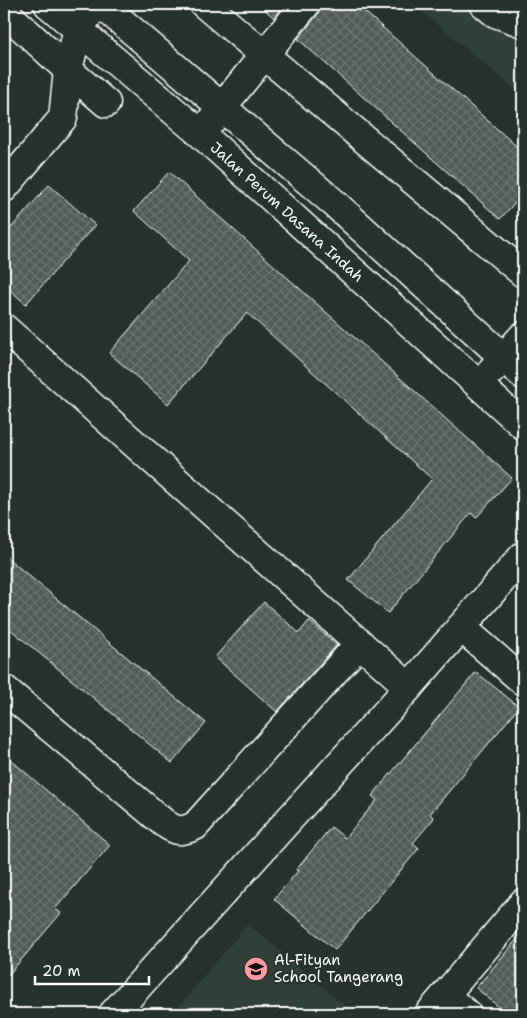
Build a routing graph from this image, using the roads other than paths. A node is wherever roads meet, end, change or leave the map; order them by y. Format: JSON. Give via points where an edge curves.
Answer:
{"nodes":[{"id":1,"x":48,"y":4,"type":"edge"},
{"id":2,"x":100,"y":4,"type":"edge"},
{"id":3,"x":204,"y":4,"type":"edge"},
{"id":4,"x":306,"y":4,"type":"edge"},
{"id":5,"x":484,"y":4,"type":"edge"},
{"id":6,"x":4,"y":10,"type":"edge"},
{"id":7,"x":523,"y":23,"type":"edge"},
{"id":8,"x":78,"y":30,"type":"junction"},
{"id":9,"x":264,"y":55,"type":"junction"},
{"id":10,"x":165,"y":59,"type":"junction"},
{"id":11,"x":68,"y":70,"type":"junction"},
{"id":12,"x":142,"y":85,"type":"junction"},
{"id":13,"x":106,"y":102,"type":"junction"},
{"id":14,"x":222,"y":107,"type":"junction"},
{"id":15,"x":63,"y":118,"type":"junction"},
{"id":16,"x":201,"y":134,"type":"junction"},
{"id":17,"x":4,"y":188,"type":"edge"},
{"id":18,"x":523,"y":273,"type":"edge"},
{"id":19,"x":4,"y":328,"type":"edge"},
{"id":20,"x":523,"y":336,"type":"edge"},
{"id":21,"x":514,"y":367,"type":"edge"},
{"id":22,"x":479,"y":385,"type":"junction"},
{"id":23,"x":523,"y":425,"type":"edge"},
{"id":24,"x":523,"y":556,"type":"edge"},
{"id":25,"x":460,"y":627,"type":"junction"},
{"id":26,"x":360,"y":643,"type":"junction"},
{"id":27,"x":523,"y":681,"type":"edge"},
{"id":28,"x":409,"y":686,"type":"junction"},
{"id":29,"x":4,"y":689,"type":"edge"},
{"id":30,"x":523,"y":903,"type":"edge"},
{"id":31,"x":437,"y":1005,"type":"edge"},
{"id":32,"x":113,"y":1014,"type":"edge"},
{"id":33,"x":467,"y":1014,"type":"edge"}],
"edges":[{"from":1,"to":8,"type":"street","name":"Jalan Perum Dasana Indah"},
{"from":2,"to":8,"type":"street"},
{"from":2,"to":10,"type":"street"},
{"from":3,"to":9,"type":"street"},
{"from":4,"to":9,"type":"street"},
{"from":5,"to":7,"type":"street","via":[[495,13]]},
{"from":6,"to":11,"type":"street"},
{"from":8,"to":11,"type":"street"},
{"from":8,"to":12,"type":"street","name":"Jalan Perum Dasana Indah"},
{"from":9,"to":14,"type":"street"},
{"from":9,"to":18,"type":"street"},
{"from":10,"to":12,"type":"street"},
{"from":10,"to":14,"type":"street"},
{"from":11,"to":13,"type":"street"},
{"from":11,"to":15,"type":"street"},
{"from":12,"to":13,"type":"street"},
{"from":12,"to":16,"type":"street","name":"Jalan Perum Dasana Indah"},
{"from":13,"to":15,"type":"street"},
{"from":14,"to":16,"type":"street"},
{"from":14,"to":21,"type":"street","via":[[334,203]]},
{"from":15,"to":17,"type":"street"},
{"from":16,"to":22,"type":"street","name":"Jalan Perum Dasana Indah"},
{"from":19,"to":26,"type":"street"},
{"from":20,"to":21,"type":"street"},
{"from":21,"to":22,"type":"street"},
{"from":22,"to":23,"type":"street","name":"Jalan Perum Dasana Indah"},
{"from":24,"to":25,"type":"street"},
{"from":25,"to":27,"type":"street"},
{"from":25,"to":28,"type":"street"},
{"from":26,"to":28,"type":"street"},
{"from":26,"to":29,"type":"street","via":[[195,826],[185,830],[174,830],[164,824]]},
{"from":28,"to":32,"type":"street"},
{"from":30,"to":31,"type":"street"},
{"from":31,"to":33,"type":"street"}]}
